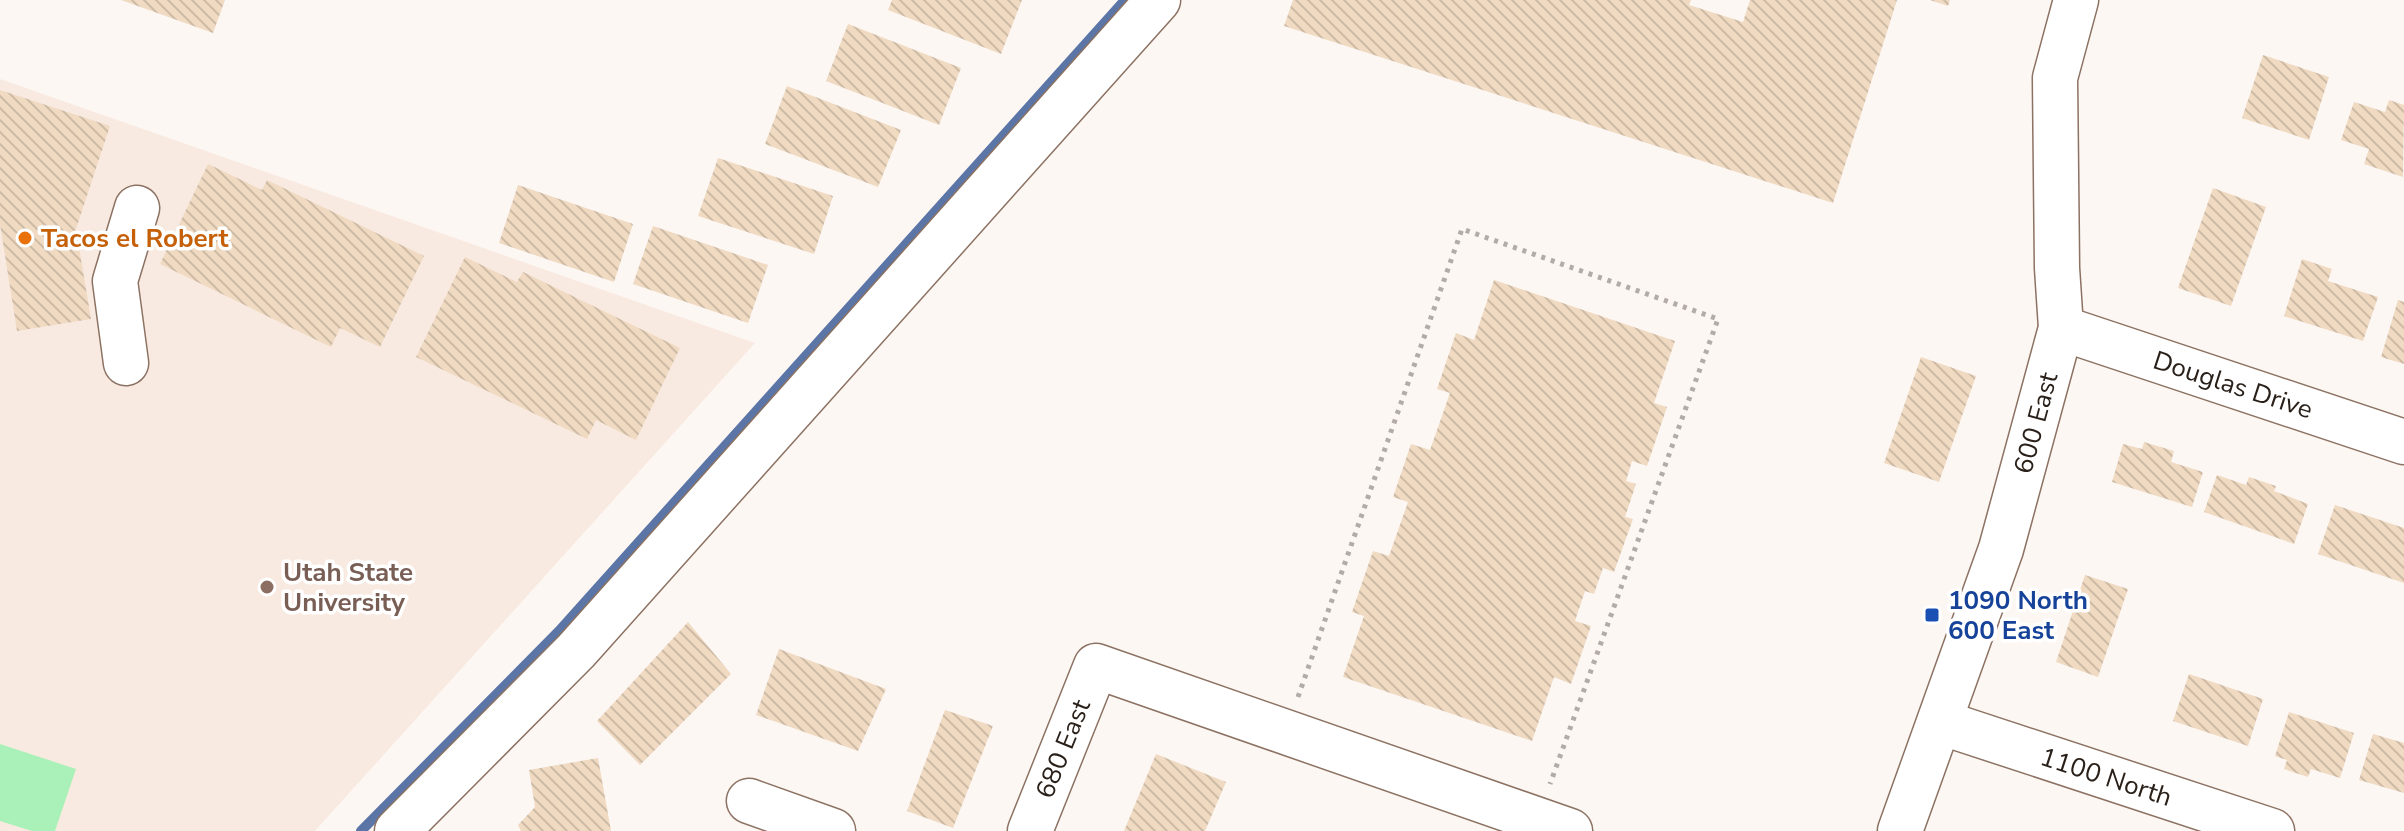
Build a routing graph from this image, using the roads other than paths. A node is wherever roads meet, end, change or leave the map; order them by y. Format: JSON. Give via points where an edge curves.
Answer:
{"nodes":[{"id":1,"x":1158,"y":0,"type":"edge"},
{"id":2,"x":2076,"y":0,"type":"edge"},
{"id":3,"x":137,"y":208,"type":"dead end"},
{"id":4,"x":2061,"y":328,"type":"junction"},
{"id":5,"x":126,"y":363,"type":"dead end"},
{"id":6,"x":2404,"y":442,"type":"edge"},
{"id":7,"x":1940,"y":722,"type":"junction"},
{"id":8,"x":749,"y":801,"type":"dead end"},
{"id":9,"x":397,"y":831,"type":"edge"},
{"id":10,"x":833,"y":831,"type":"edge"},
{"id":11,"x":1030,"y":831,"type":"edge"},
{"id":12,"x":1570,"y":831,"type":"edge"},
{"id":13,"x":1900,"y":831,"type":"edge"},
{"id":14,"x":2272,"y":831,"type":"edge"}],
"edges":[{"from":1,"to":9,"type":"street","via":[[576,651]]},
{"from":2,"to":4,"type":"street","name":"600 East","via":[[2055,78]]},
{"from":3,"to":5,"type":"street","via":[[115,281]]},
{"from":4,"to":6,"type":"street","name":"Douglas Drive"},
{"from":4,"to":7,"type":"street","name":"600 East","via":[[2001,549]]},
{"from":7,"to":13,"type":"street","name":"600 East"},
{"from":7,"to":14,"type":"street","name":"1100 North"},
{"from":8,"to":10,"type":"street"},
{"from":11,"to":12,"type":"street","name":"680 East","via":[[1096,666]]}]}
